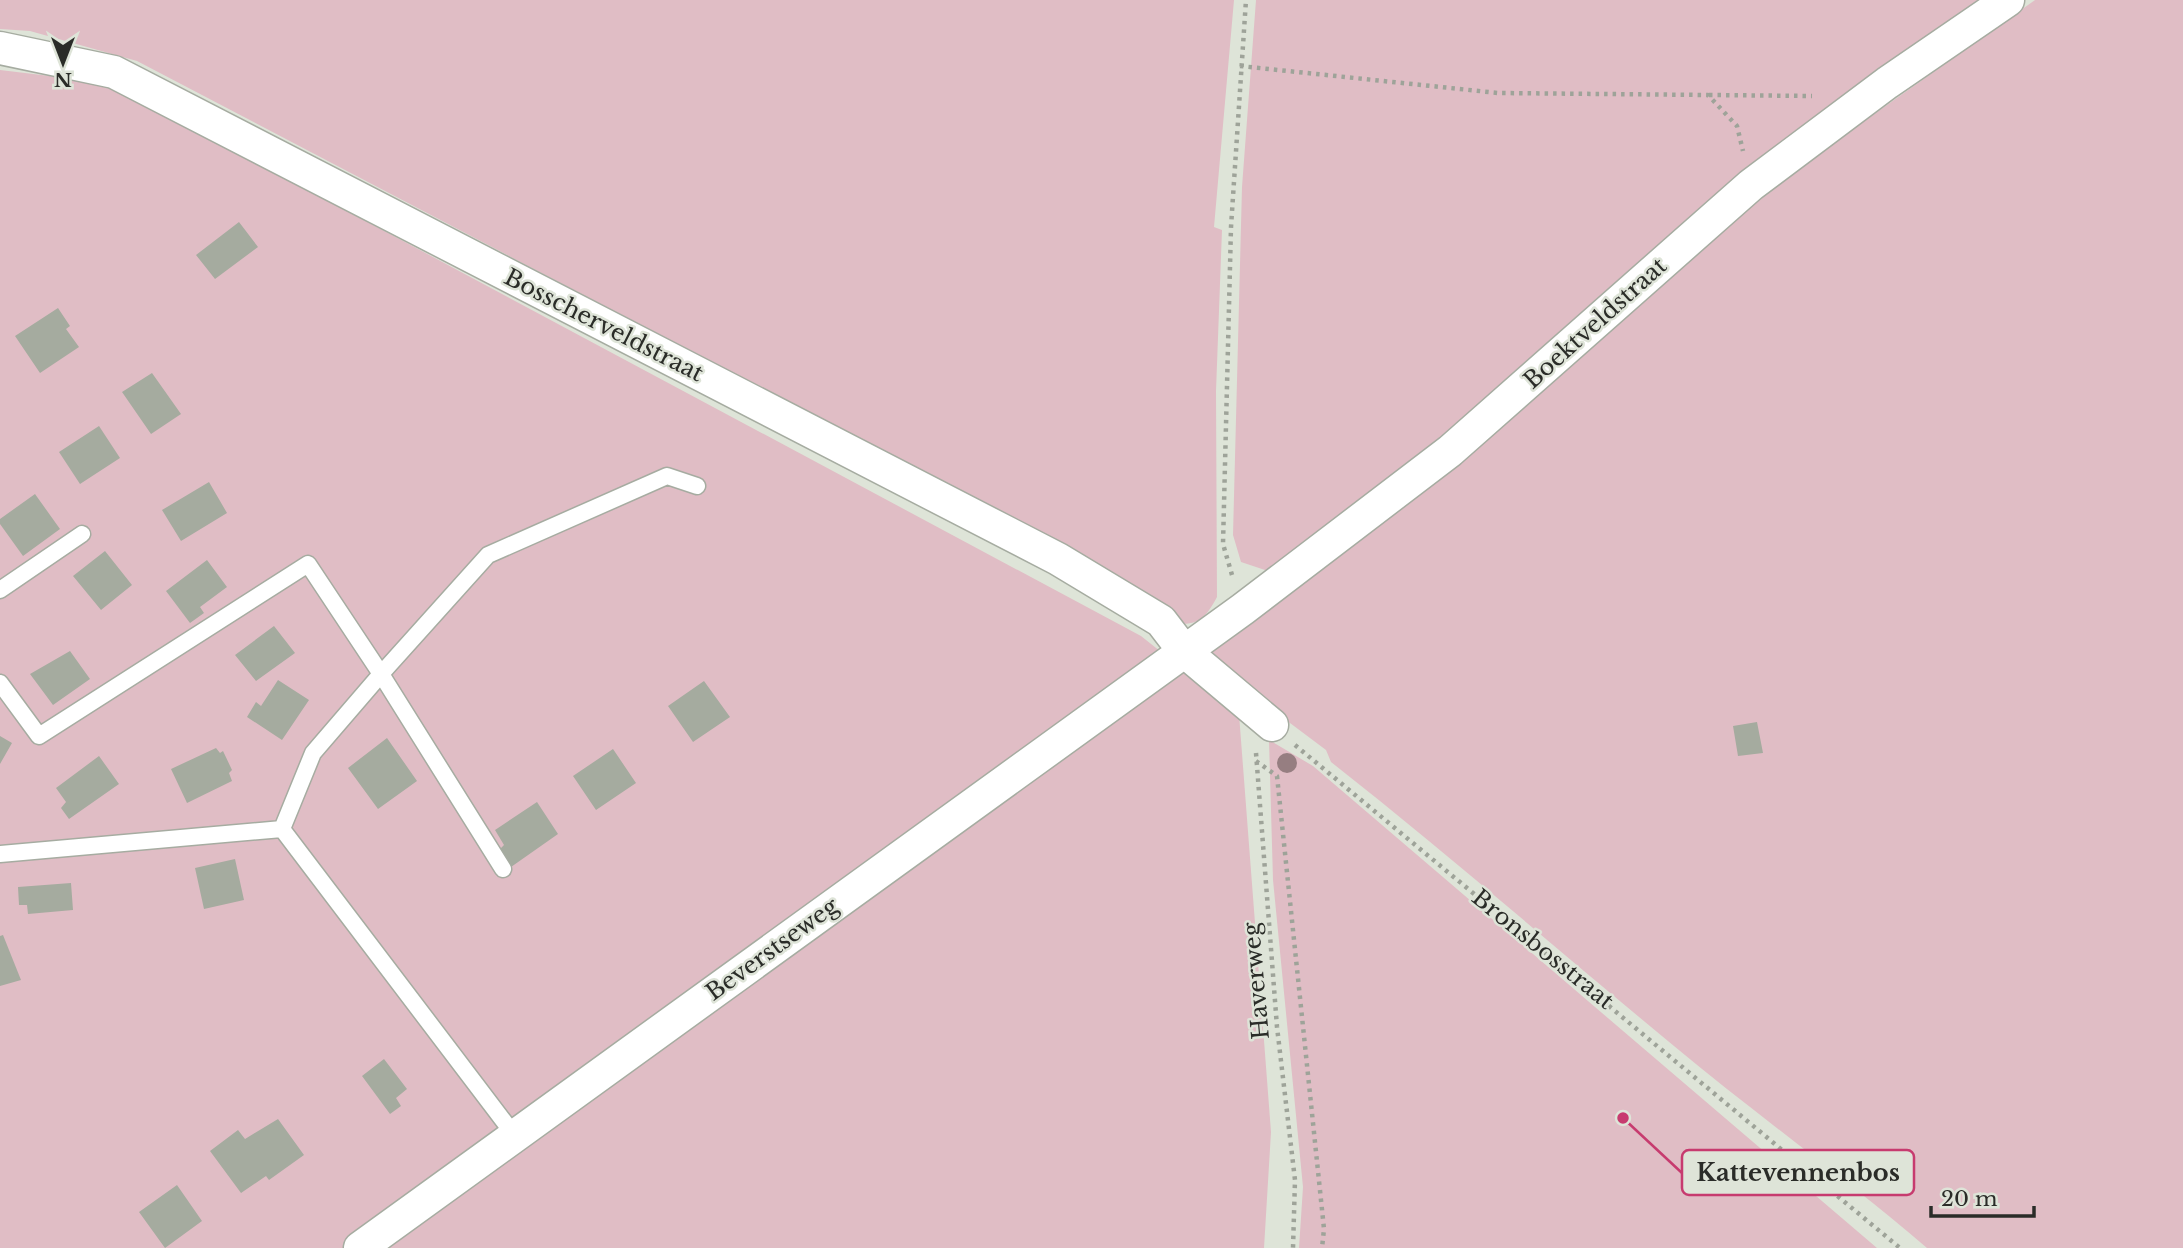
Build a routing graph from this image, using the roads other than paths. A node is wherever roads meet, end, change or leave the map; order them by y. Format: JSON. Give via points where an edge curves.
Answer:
{"nodes":[{"id":1,"x":2008,"y":0,"type":"edge"},
{"id":2,"x":0,"y":48,"type":"edge"},
{"id":3,"x":697,"y":486,"type":"dead end"},
{"id":4,"x":82,"y":534,"type":"dead end"},
{"id":5,"x":0,"y":590,"type":"edge"},
{"id":6,"x":1184,"y":650,"type":"junction"},
{"id":7,"x":381,"y":674,"type":"junction"},
{"id":8,"x":0,"y":683,"type":"edge"},
{"id":9,"x":1263,"y":718,"type":"road end"},
{"id":10,"x":282,"y":829,"type":"junction"},
{"id":11,"x":0,"y":854,"type":"edge"},
{"id":12,"x":503,"y":869,"type":"dead end"},
{"id":13,"x":515,"y":1136,"type":"junction"},
{"id":14,"x":360,"y":1248,"type":"edge"}],
"edges":[{"from":1,"to":6,"type":"street","name":"Boektveldstraat","via":[[1751,185],[1450,451]]},
{"from":2,"to":6,"type":"street","name":"Bosscherveldstraat","via":[[114,72],[1058,559],[1161,621]]},
{"from":3,"to":7,"type":"lane","via":[[667,476],[488,555]]},
{"from":4,"to":5,"type":"lane"},
{"from":6,"to":9,"type":"street"},
{"from":6,"to":13,"type":"street","name":"Beverstseweg"},
{"from":7,"to":8,"type":"lane","via":[[308,564],[38,736]]},
{"from":7,"to":10,"type":"lane","via":[[313,753]]},
{"from":7,"to":12,"type":"lane"},
{"from":10,"to":11,"type":"lane"},
{"from":10,"to":13,"type":"lane"},
{"from":13,"to":14,"type":"street","name":"Beverstseweg"}]}
